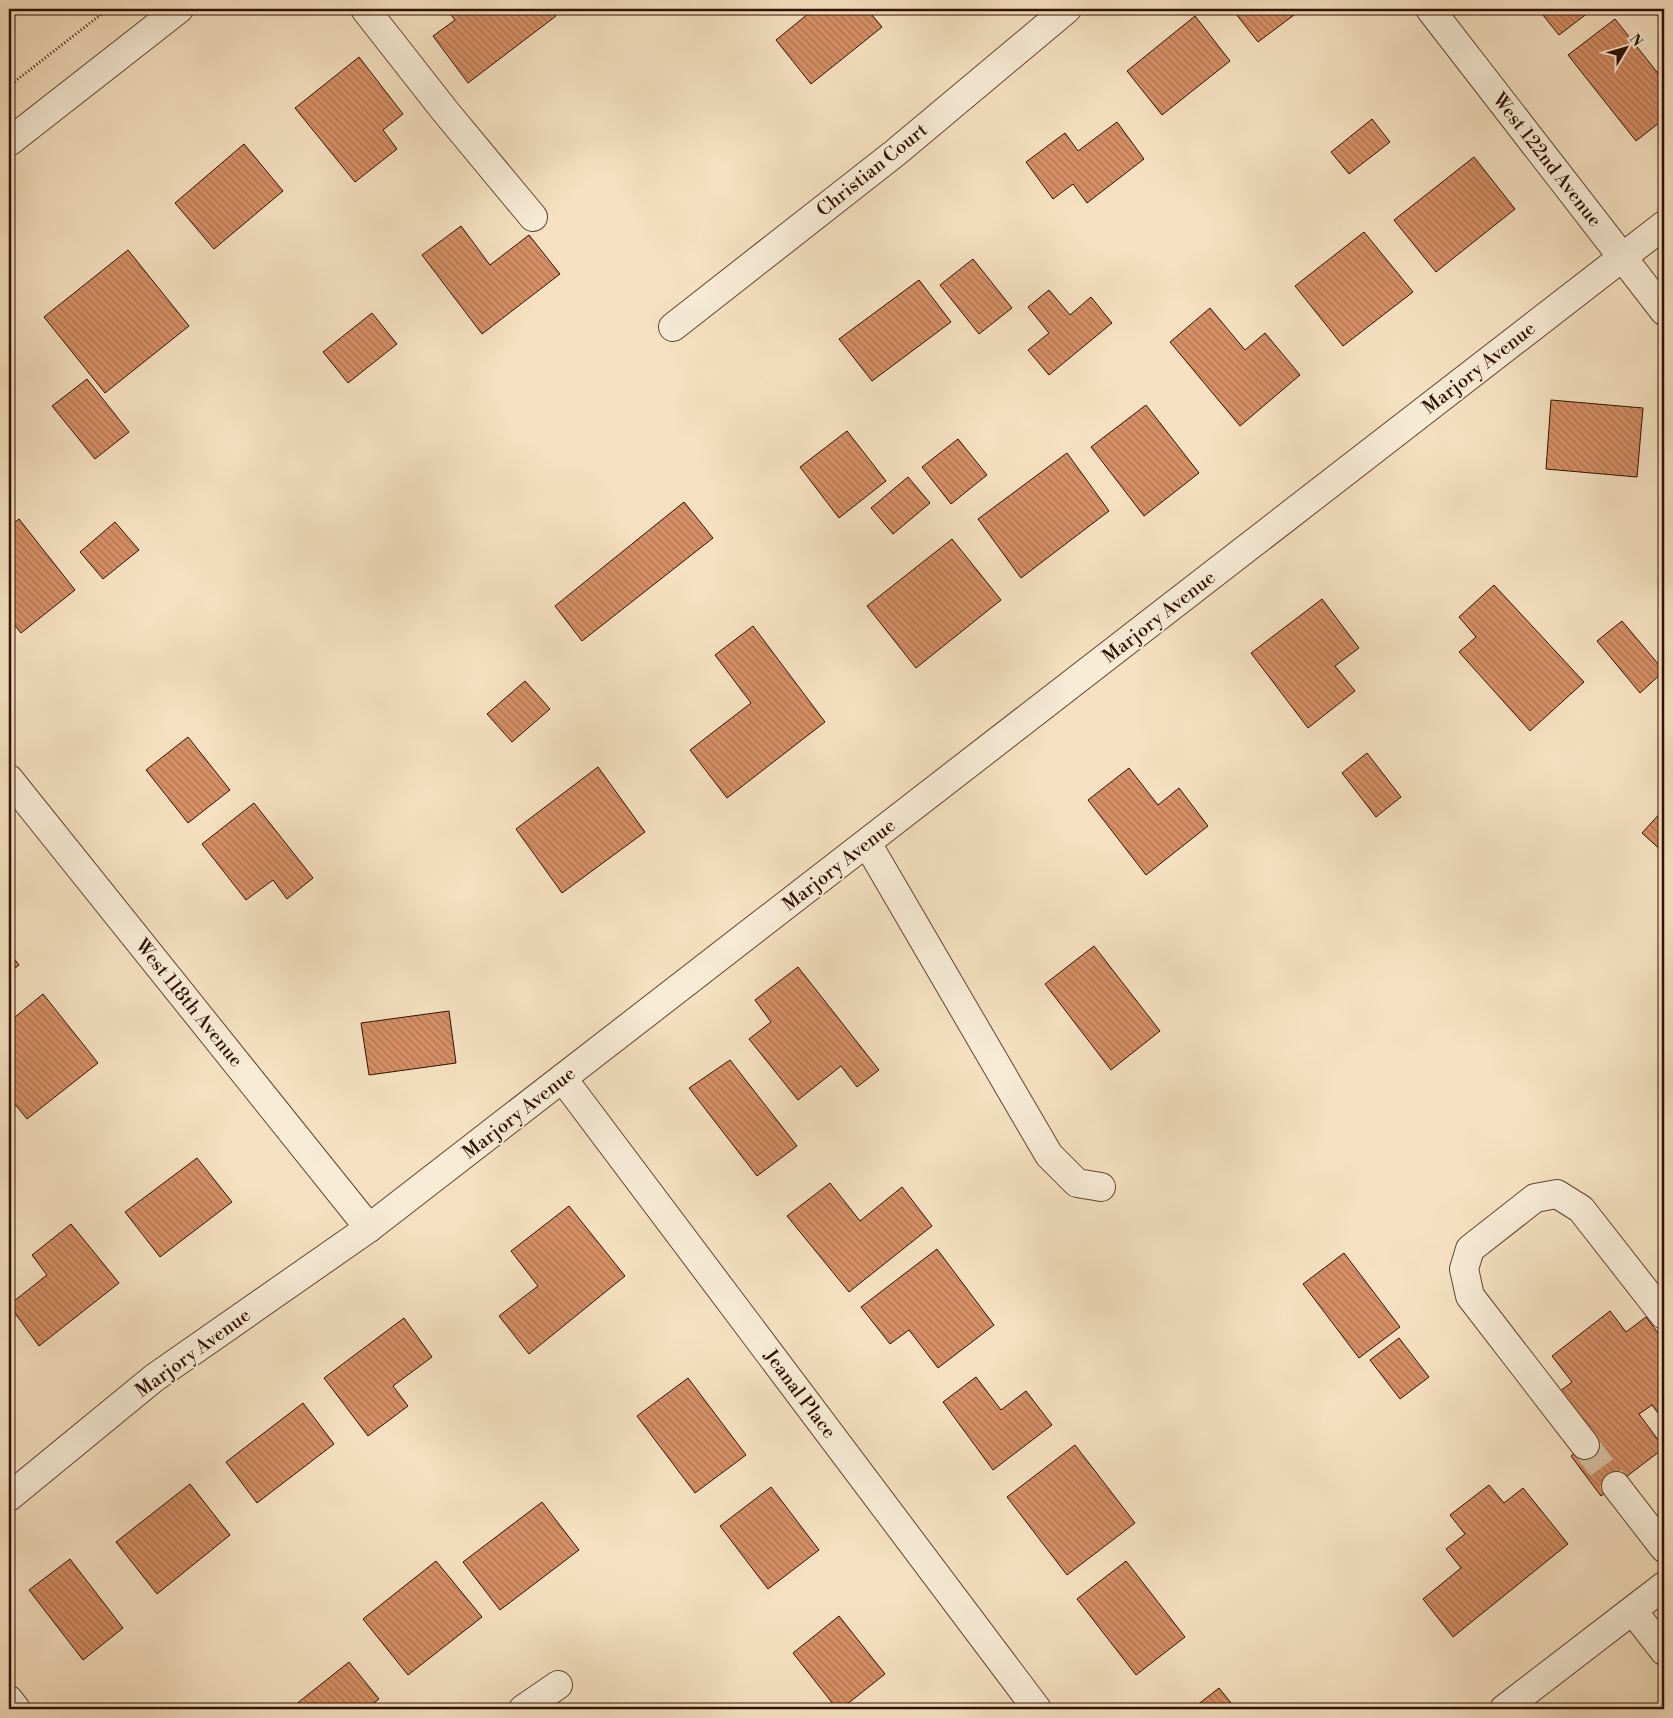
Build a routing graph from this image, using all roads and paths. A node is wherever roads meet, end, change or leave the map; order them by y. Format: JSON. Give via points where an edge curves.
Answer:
{"nodes":[{"id":1,"x":108,"y":9,"type":"edge"},
{"id":2,"x":178,"y":9,"type":"edge"},
{"id":3,"x":365,"y":9,"type":"edge"},
{"id":4,"x":1067,"y":9,"type":"edge"},
{"id":5,"x":1430,"y":9,"type":"edge"},
{"id":6,"x":9,"y":86,"type":"edge"},
{"id":7,"x":9,"y":142,"type":"edge"},
{"id":8,"x":534,"y":217,"type":"dead end"},
{"id":9,"x":1664,"y":225,"type":"edge"},
{"id":10,"x":1623,"y":257,"type":"junction"},
{"id":11,"x":1664,"y":310,"type":"edge"},
{"id":12,"x":673,"y":327,"type":"dead end"},
{"id":13,"x":9,"y":779,"type":"edge"},
{"id":14,"x":867,"y":843,"type":"junction"},
{"id":15,"x":562,"y":1079,"type":"junction"},
{"id":16,"x":1101,"y":1187,"type":"dead end"},
{"id":17,"x":370,"y":1228,"type":"junction"},
{"id":18,"x":1664,"y":1315,"type":"edge"},
{"id":19,"x":1585,"y":1445,"type":"tunnel mouth"},
{"id":20,"x":1616,"y":1486,"type":"tunnel mouth"},
{"id":21,"x":9,"y":1498,"type":"edge"},
{"id":22,"x":1664,"y":1548,"type":"edge"},
{"id":23,"x":1664,"y":1586,"type":"edge"},
{"id":24,"x":1633,"y":1611,"type":"junction"},
{"id":25,"x":1664,"y":1651,"type":"edge"},
{"id":26,"x":558,"y":1685,"type":"dead end"},
{"id":27,"x":9,"y":1700,"type":"edge"},
{"id":28,"x":16,"y":1709,"type":"edge"},
{"id":29,"x":523,"y":1709,"type":"edge"},
{"id":30,"x":1037,"y":1709,"type":"edge"},
{"id":31,"x":1504,"y":1709,"type":"edge"}],
"edges":[{"from":1,"to":6,"type":"path"},
{"from":2,"to":7,"type":"street"},
{"from":3,"to":8,"type":"street"},
{"from":4,"to":12,"type":"street","name":"Christian Court","via":[[895,153]]},
{"from":5,"to":10,"type":"street","name":"West 122nd Avenue"},
{"from":9,"to":10,"type":"street","name":"Marjory Avenue"},
{"from":10,"to":11,"type":"street","name":"West 122nd Avenue"},
{"from":10,"to":14,"type":"street","name":"Marjory Avenue"},
{"from":13,"to":17,"type":"street","name":"West 118th Avenue"},
{"from":14,"to":15,"type":"street","name":"Marjory Avenue"},
{"from":14,"to":16,"type":"street","via":[[1049,1155],[1077,1183]]},
{"from":15,"to":17,"type":"street","name":"Marjory Avenue"},
{"from":15,"to":30,"type":"street","name":"Jeanal Place"},
{"from":17,"to":21,"type":"street","name":"Marjory Avenue","via":[[154,1378]]},
{"from":18,"to":19,"type":"street","via":[[1581,1210],[1557,1194],[1535,1198],[1470,1249],[1464,1269],[1470,1296]]},
{"from":20,"to":22,"type":"street"},
{"from":23,"to":24,"type":"street"},
{"from":24,"to":25,"type":"street"},
{"from":24,"to":31,"type":"street"},
{"from":26,"to":29,"type":"street"},
{"from":27,"to":28,"type":"street"}]}
